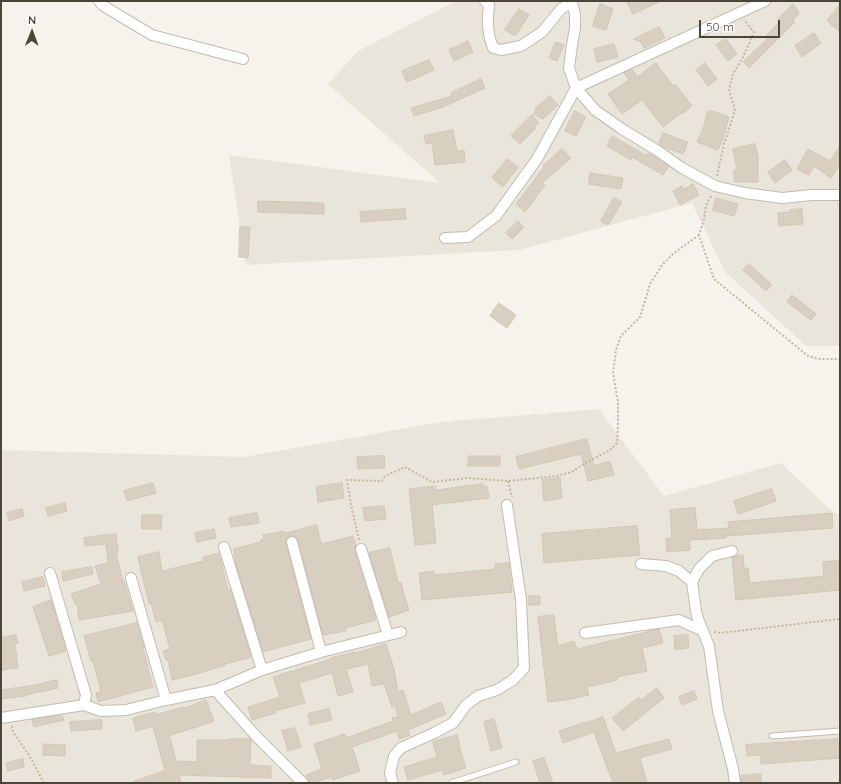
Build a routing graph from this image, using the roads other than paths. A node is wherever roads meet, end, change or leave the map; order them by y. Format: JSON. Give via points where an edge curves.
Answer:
{"nodes":[{"id":1,"x":99,"y":1,"type":"edge"},
{"id":2,"x":485,"y":1,"type":"edge"},
{"id":3,"x":765,"y":1,"type":"edge"},
{"id":4,"x":243,"y":59,"type":"dead end"},
{"id":5,"x":576,"y":88,"type":"junction"},
{"id":6,"x":840,"y":195,"type":"edge"},
{"id":7,"x":444,"y":238,"type":"dead end"},
{"id":8,"x":507,"y":505,"type":"road end"},
{"id":9,"x":292,"y":542,"type":"dead end"},
{"id":10,"x":224,"y":547,"type":"dead end"},
{"id":11,"x":361,"y":549,"type":"road end"},
{"id":12,"x":732,"y":551,"type":"dead end"},
{"id":13,"x":641,"y":564,"type":"dead end"},
{"id":14,"x":50,"y":573,"type":"dead end"},
{"id":15,"x":131,"y":578,"type":"dead end"},
{"id":16,"x":692,"y":582,"type":"junction"},
{"id":17,"x":703,"y":631,"type":"junction"},
{"id":18,"x":401,"y":632,"type":"dead end"},
{"id":19,"x":585,"y":633,"type":"dead end"},
{"id":20,"x":388,"y":635,"type":"junction"},
{"id":21,"x":321,"y":652,"type":"junction"},
{"id":22,"x":262,"y":670,"type":"junction"},
{"id":23,"x":215,"y":690,"type":"junction"},
{"id":24,"x":166,"y":700,"type":"junction"},
{"id":25,"x":84,"y":705,"type":"junction"},
{"id":26,"x":6,"y":718,"type":"edge"},
{"id":27,"x":840,"y":731,"type":"edge"},
{"id":28,"x":772,"y":736,"type":"dead end"},
{"id":29,"x":516,"y":762,"type":"dead end"},
{"id":30,"x":303,"y":783,"type":"edge"},
{"id":31,"x":393,"y":783,"type":"edge"},
{"id":32,"x":451,"y":783,"type":"edge"},
{"id":33,"x":735,"y":783,"type":"edge"}],
"edges":[{"from":1,"to":4,"type":"street","via":[[152,35]]},
{"from":2,"to":5,"type":"street","via":[[489,5],[489,38],[493,48],[501,50],[521,46],[542,32],[561,9],[567,5],[573,6],[575,28],[569,68]]},
{"from":3,"to":5,"type":"street"},
{"from":5,"to":6,"type":"street","via":[[594,110],[682,168],[715,186],[782,198]]},
{"from":5,"to":7,"type":"street","via":[[536,159],[496,216],[468,237]]},
{"from":8,"to":31,"type":"street","via":[[521,600],[524,668],[513,680],[497,690],[478,696],[466,705],[453,723],[401,748],[394,756],[390,773]]},
{"from":9,"to":21,"type":"street"},
{"from":10,"to":22,"type":"street"},
{"from":11,"to":20,"type":"street"},
{"from":12,"to":16,"type":"street","via":[[712,556],[699,569]]},
{"from":13,"to":16,"type":"street","via":[[666,566]]},
{"from":14,"to":25,"type":"street","via":[[86,694]]},
{"from":15,"to":24,"type":"street"},
{"from":16,"to":17,"type":"street","via":[[698,620]]},
{"from":17,"to":19,"type":"street","via":[[679,620]]},
{"from":17,"to":33,"type":"street","via":[[709,646],[718,711]]},
{"from":18,"to":20,"type":"street"},
{"from":20,"to":21,"type":"street"},
{"from":21,"to":22,"type":"street"},
{"from":22,"to":23,"type":"street"},
{"from":23,"to":24,"type":"street"},
{"from":23,"to":30,"type":"street"},
{"from":24,"to":25,"type":"street","via":[[126,710],[101,711]]},
{"from":25,"to":26,"type":"street"},
{"from":27,"to":28,"type":"lane"},
{"from":29,"to":32,"type":"lane"}]}
